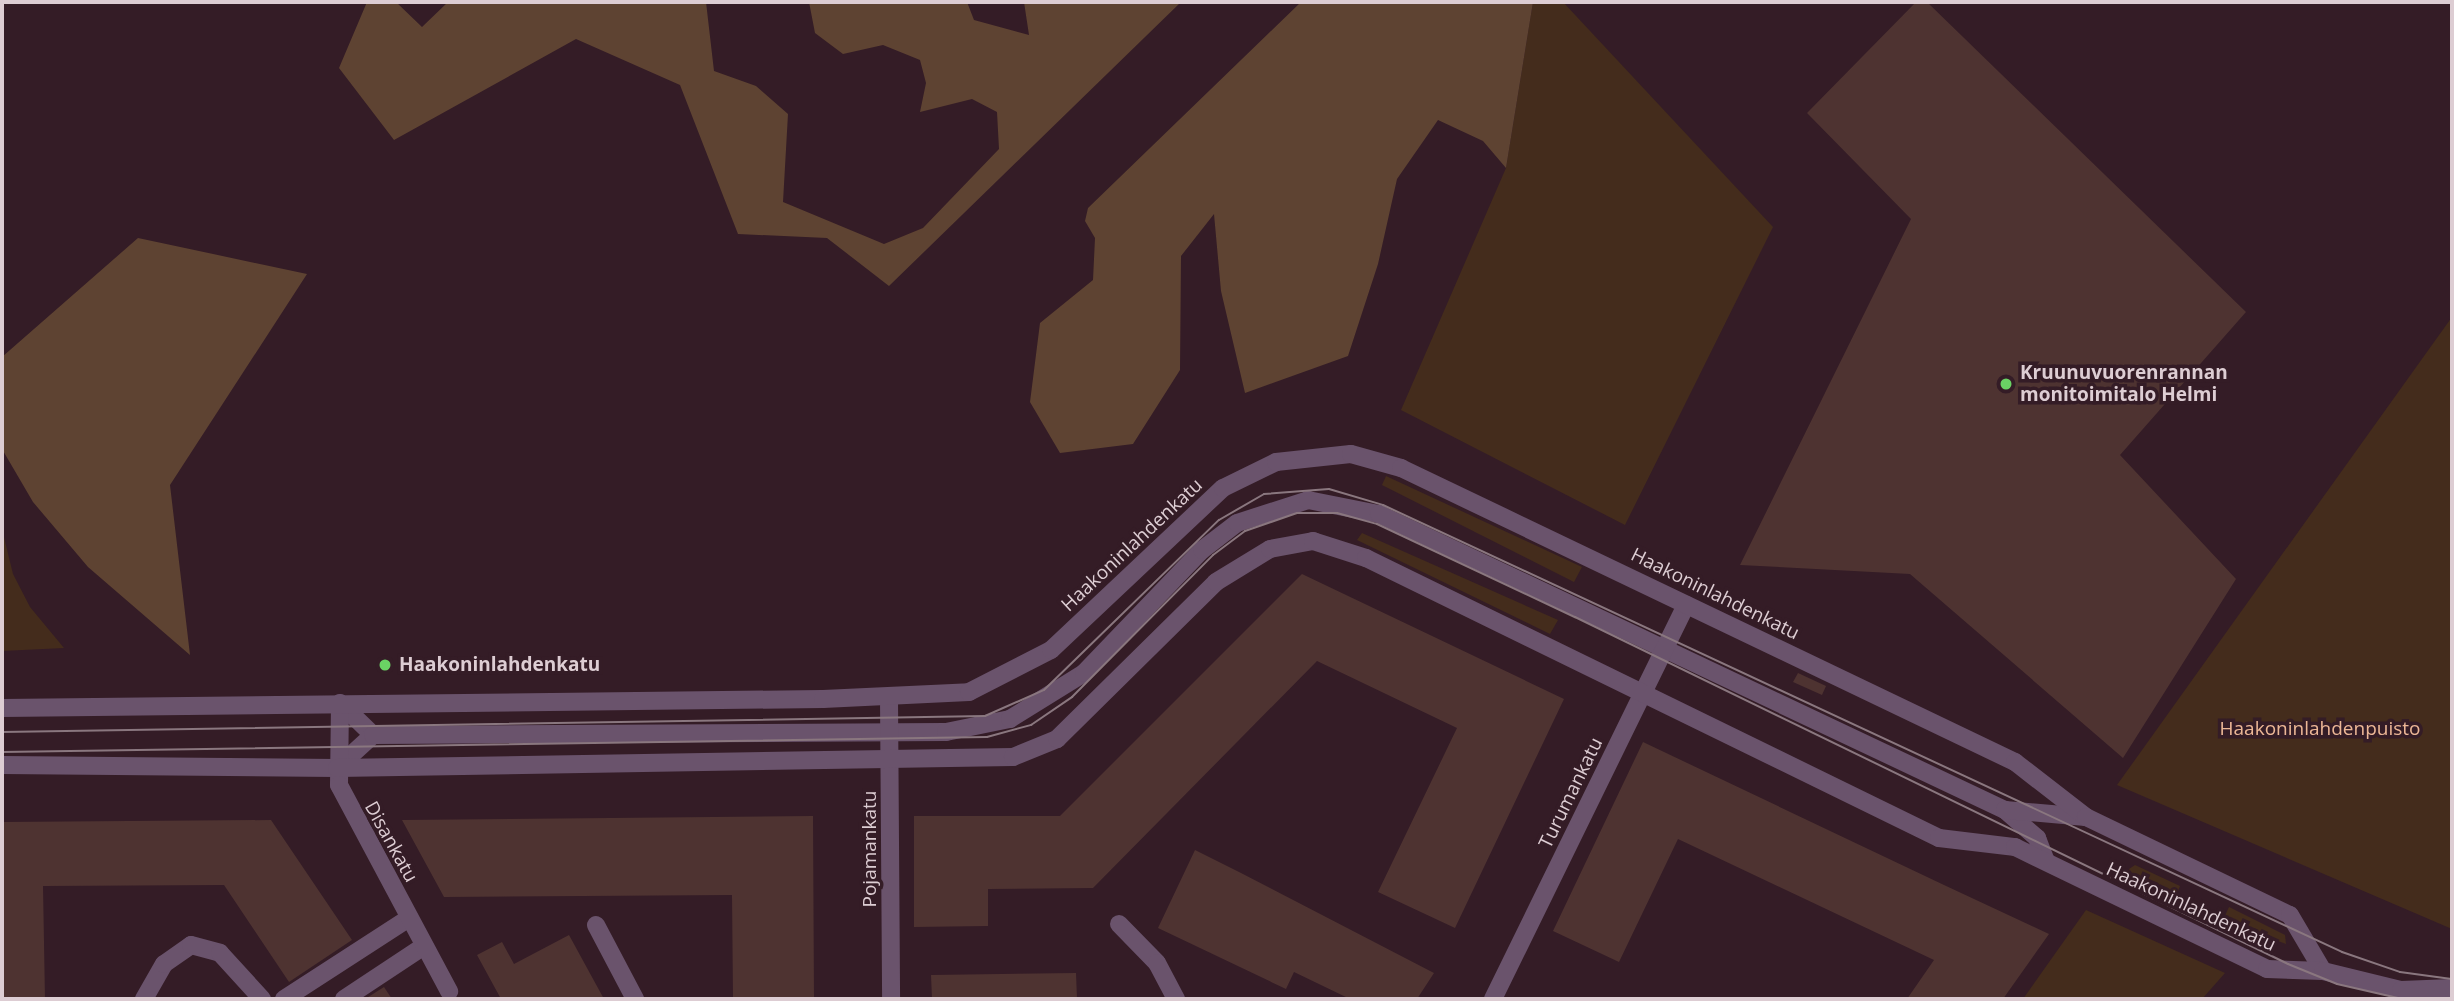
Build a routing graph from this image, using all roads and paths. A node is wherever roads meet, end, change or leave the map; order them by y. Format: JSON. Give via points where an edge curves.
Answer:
{"nodes":[{"id":1,"x":1686,"y":605,"type":"junction"},
{"id":2,"x":1664,"y":649,"type":"junction"},
{"id":3,"x":1643,"y":695,"type":"junction"},
{"id":4,"x":889,"y":698,"type":"junction"},
{"id":5,"x":340,"y":703,"type":"junction"},
{"id":6,"x":2,"y":708,"type":"edge"},
{"id":7,"x":890,"y":728,"type":"junction"},
{"id":8,"x":373,"y":735,"type":"junction"},
{"id":9,"x":890,"y":760,"type":"junction"},
{"id":10,"x":2,"y":765,"type":"edge"},
{"id":11,"x":337,"y":768,"type":"junction"},
{"id":12,"x":2005,"y":810,"type":"junction"},
{"id":13,"x":2086,"y":817,"type":"junction"},
{"id":14,"x":2046,"y":861,"type":"junction"},
{"id":15,"x":409,"y":918,"type":"junction"},
{"id":16,"x":1119,"y":924,"type":"dead end"},
{"id":17,"x":596,"y":925,"type":"dead end"},
{"id":18,"x":424,"y":946,"type":"junction"},
{"id":19,"x":2323,"y":971,"type":"junction"},
{"id":20,"x":2452,"y":988,"type":"edge"},
{"id":21,"x":2428,"y":994,"type":"edge"},
{"id":22,"x":451,"y":995,"type":"edge"},
{"id":23,"x":144,"y":999,"type":"edge"},
{"id":24,"x":262,"y":999,"type":"edge"},
{"id":25,"x":284,"y":999,"type":"edge"},
{"id":26,"x":344,"y":999,"type":"edge"},
{"id":27,"x":635,"y":999,"type":"edge"},
{"id":28,"x":891,"y":999,"type":"edge"},
{"id":29,"x":1175,"y":999,"type":"edge"},
{"id":30,"x":1493,"y":999,"type":"edge"}],
"edges":[{"from":1,"to":2,"type":"street","name":"Turumankatu"},
{"from":1,"to":4,"type":"street","name":"Haakoninlahdenkatu","via":[[1401,468],[1352,454],[1300,457],[1247,473],[1223,488],[1077,626],[1023,667],[969,692]]},
{"from":1,"to":13,"type":"street","name":"Haakoninlahdenkatu","via":[[2015,762]]},
{"from":2,"to":3,"type":"street","name":"Turumankatu"},
{"from":2,"to":7,"type":"street","name":"Haakoninlahdenkatu","via":[[1379,513],[1308,500],[1258,512],[1220,535],[1084,673],[1036,706],[979,727]]},
{"from":2,"to":12,"type":"street","name":"Haakoninlahdenkatu"},
{"from":3,"to":9,"type":"street","name":"Haakoninlahdenkatu","via":[[1366,558],[1313,541],[1292,543],[1244,562],[1216,582],[1076,721],[1040,748],[1013,757]]},
{"from":3,"to":14,"type":"street","name":"Haakoninlahdenkatu","via":[[1939,838],[2015,847]]},
{"from":3,"to":30,"type":"street","name":"Turumankatu"},
{"from":4,"to":5,"type":"street","name":"Haakoninlahdenkatu"},
{"from":4,"to":7,"type":"street","name":"Pojamankatu"},
{"from":5,"to":6,"type":"street","name":"Haakoninlahdenkatu"},
{"from":5,"to":8,"type":"street"},
{"from":5,"to":11,"type":"street","name":"Disankatu"},
{"from":7,"to":8,"type":"street","name":"Haakoninlahdenkatu"},
{"from":7,"to":9,"type":"street","name":"Pojamankatu"},
{"from":8,"to":11,"type":"street"},
{"from":9,"to":11,"type":"street","name":"Haakoninlahdenkatu"},
{"from":9,"to":28,"type":"street","name":"Pojamankatu"},
{"from":10,"to":11,"type":"street","name":"Haakoninlahdenkatu"},
{"from":11,"to":15,"type":"street","name":"Disankatu","via":[[351,815]]},
{"from":12,"to":13,"type":"street","name":"Haakoninlahdenkatu"},
{"from":12,"to":14,"type":"street","name":"Haakoninlahdenkatu","via":[[2037,838]]},
{"from":13,"to":19,"type":"street","name":"Haakoninlahdenkatu","via":[[2290,915]]},
{"from":14,"to":19,"type":"street","name":"Haakoninlahdenkatu","via":[[2267,969]]},
{"from":15,"to":18,"type":"street","name":"Disankatu"},
{"from":15,"to":25,"type":"street"},
{"from":16,"to":29,"type":"street","via":[[1157,962]]},
{"from":17,"to":27,"type":"street"},
{"from":18,"to":22,"type":"street","name":"Disankatu"},
{"from":18,"to":26,"type":"street"},
{"from":19,"to":21,"type":"street","name":"Haakoninlahdenkatu"},
{"from":20,"to":21,"type":"street","name":"Haakoninlahdenkatu"},
{"from":23,"to":24,"type":"street","via":[[164,964],[191,945],[220,953]]}]}
